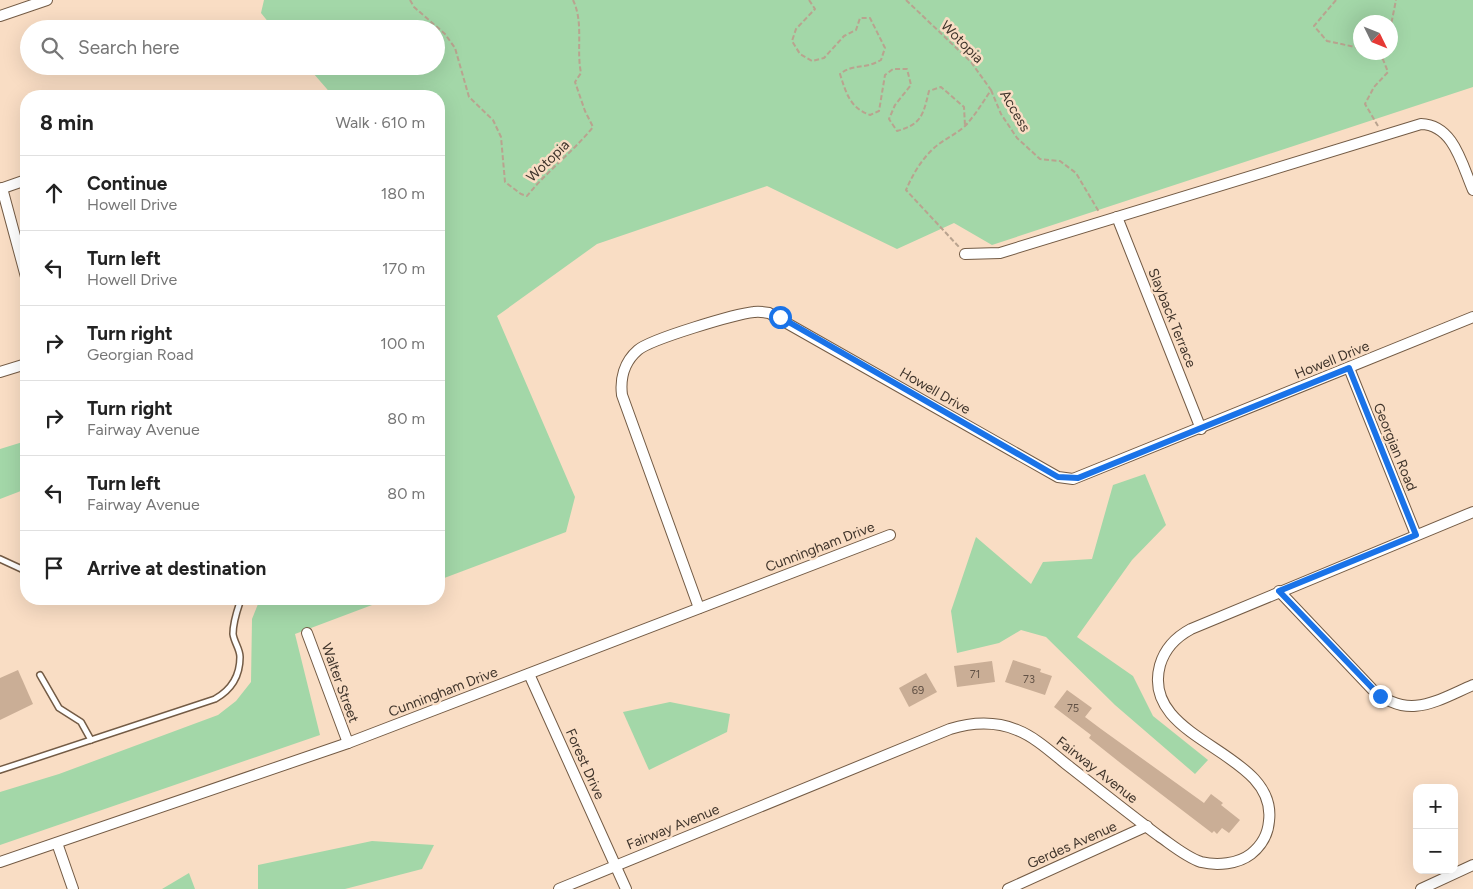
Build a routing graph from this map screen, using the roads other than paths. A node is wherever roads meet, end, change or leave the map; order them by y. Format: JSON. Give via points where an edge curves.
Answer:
{"nodes":[{"id":1,"x":47,"y":0,"type":"edge"},
{"id":2,"x":0,"y":16,"type":"edge"},
{"id":3,"x":20,"y":182,"type":"edge"},
{"id":4,"x":1,"y":188,"type":"edge"},
{"id":5,"x":1473,"y":190,"type":"edge"},
{"id":6,"x":1116,"y":217,"type":"junction"},
{"id":7,"x":965,"y":254,"type":"road end"},
{"id":8,"x":20,"y":256,"type":"edge"},
{"id":9,"x":1473,"y":318,"type":"edge"},
{"id":10,"x":20,"y":366,"type":"edge"},
{"id":11,"x":1349,"y":368,"type":"junction"},
{"id":12,"x":0,"y":372,"type":"edge"},
{"id":13,"x":1201,"y":429,"type":"junction"},
{"id":14,"x":1473,"y":512,"type":"edge"},
{"id":15,"x":890,"y":535,"type":"dead end"},
{"id":16,"x":1416,"y":535,"type":"junction"},
{"id":17,"x":0,"y":559,"type":"edge"},
{"id":18,"x":20,"y":568,"type":"edge"},
{"id":19,"x":1279,"y":591,"type":"junction"},
{"id":20,"x":239,"y":605,"type":"edge"},
{"id":21,"x":699,"y":608,"type":"junction"},
{"id":22,"x":308,"y":633,"type":"dead end"},
{"id":23,"x":529,"y":674,"type":"junction"},
{"id":24,"x":40,"y":675,"type":"dead end"},
{"id":25,"x":1473,"y":685,"type":"edge"},
{"id":26,"x":91,"y":740,"type":"junction"},
{"id":27,"x":348,"y":743,"type":"junction"},
{"id":28,"x":0,"y":770,"type":"edge"},
{"id":29,"x":1147,"y":826,"type":"junction"},
{"id":30,"x":57,"y":843,"type":"junction"},
{"id":31,"x":0,"y":862,"type":"edge"},
{"id":32,"x":615,"y":865,"type":"junction"},
{"id":33,"x":1473,"y":865,"type":"edge"},
{"id":34,"x":73,"y":889,"type":"edge"},
{"id":35,"x":559,"y":889,"type":"edge"},
{"id":36,"x":626,"y":889,"type":"edge"},
{"id":37,"x":1008,"y":889,"type":"edge"},
{"id":38,"x":1421,"y":889,"type":"edge"}],
"edges":[{"from":1,"to":2,"type":"street"},
{"from":3,"to":4,"type":"street"},
{"from":4,"to":8,"type":"street"},
{"from":5,"to":6,"type":"street","via":[[1448,136],[1439,128],[1421,124]]},
{"from":6,"to":7,"type":"street","via":[[1000,253]]},
{"from":6,"to":13,"type":"street","name":"Slayback Terrace"},
{"from":9,"to":11,"type":"street","name":"Howell Drive"},
{"from":10,"to":12,"type":"street"},
{"from":11,"to":13,"type":"street","name":"Howell Drive"},
{"from":11,"to":16,"type":"street","name":"Georgian Road"},
{"from":13,"to":21,"type":"street","name":"Howell Drive","via":[[1078,478],[1063,479],[774,314],[752,312],[653,342],[637,351],[626,365],[622,395]]},
{"from":14,"to":16,"type":"street","name":"Fairway Avenue"},
{"from":15,"to":21,"type":"street","name":"Cunningham Drive"},
{"from":16,"to":19,"type":"street","name":"Fairway Avenue"},
{"from":17,"to":18,"type":"lane"},
{"from":19,"to":25,"type":"street","via":[[1372,689],[1388,701],[1407,707],[1427,705]]},
{"from":19,"to":29,"type":"street","name":"Fairway Avenue","via":[[1183,633],[1165,653],[1158,679],[1161,697],[1170,714],[1251,776],[1263,790],[1270,816],[1262,842],[1243,860],[1209,863],[1192,858]]},
{"from":20,"to":26,"type":"lane","via":[[233,636],[240,655],[235,681],[224,694]]},
{"from":21,"to":23,"type":"street","name":"Cunningham Drive"},
{"from":22,"to":27,"type":"street","name":"Walter Street"},
{"from":23,"to":27,"type":"street","name":"Cunningham Drive"},
{"from":23,"to":32,"type":"street","name":"Forest Drive"},
{"from":24,"to":26,"type":"lane","via":[[59,708],[81,722]]},
{"from":26,"to":28,"type":"lane"},
{"from":27,"to":30,"type":"street","name":"Cunningham Drive"},
{"from":29,"to":32,"type":"street","name":"Fairway Avenue","via":[[1028,735],[997,724],[973,723],[950,729]]},
{"from":29,"to":37,"type":"street","name":"Gerdes Avenue"},
{"from":30,"to":31,"type":"street","name":"Cunningham Drive"},
{"from":30,"to":34,"type":"street"},
{"from":32,"to":35,"type":"street","name":"Fairway Avenue"},
{"from":32,"to":36,"type":"street","name":"Forest Drive"},
{"from":33,"to":38,"type":"street"}]}
